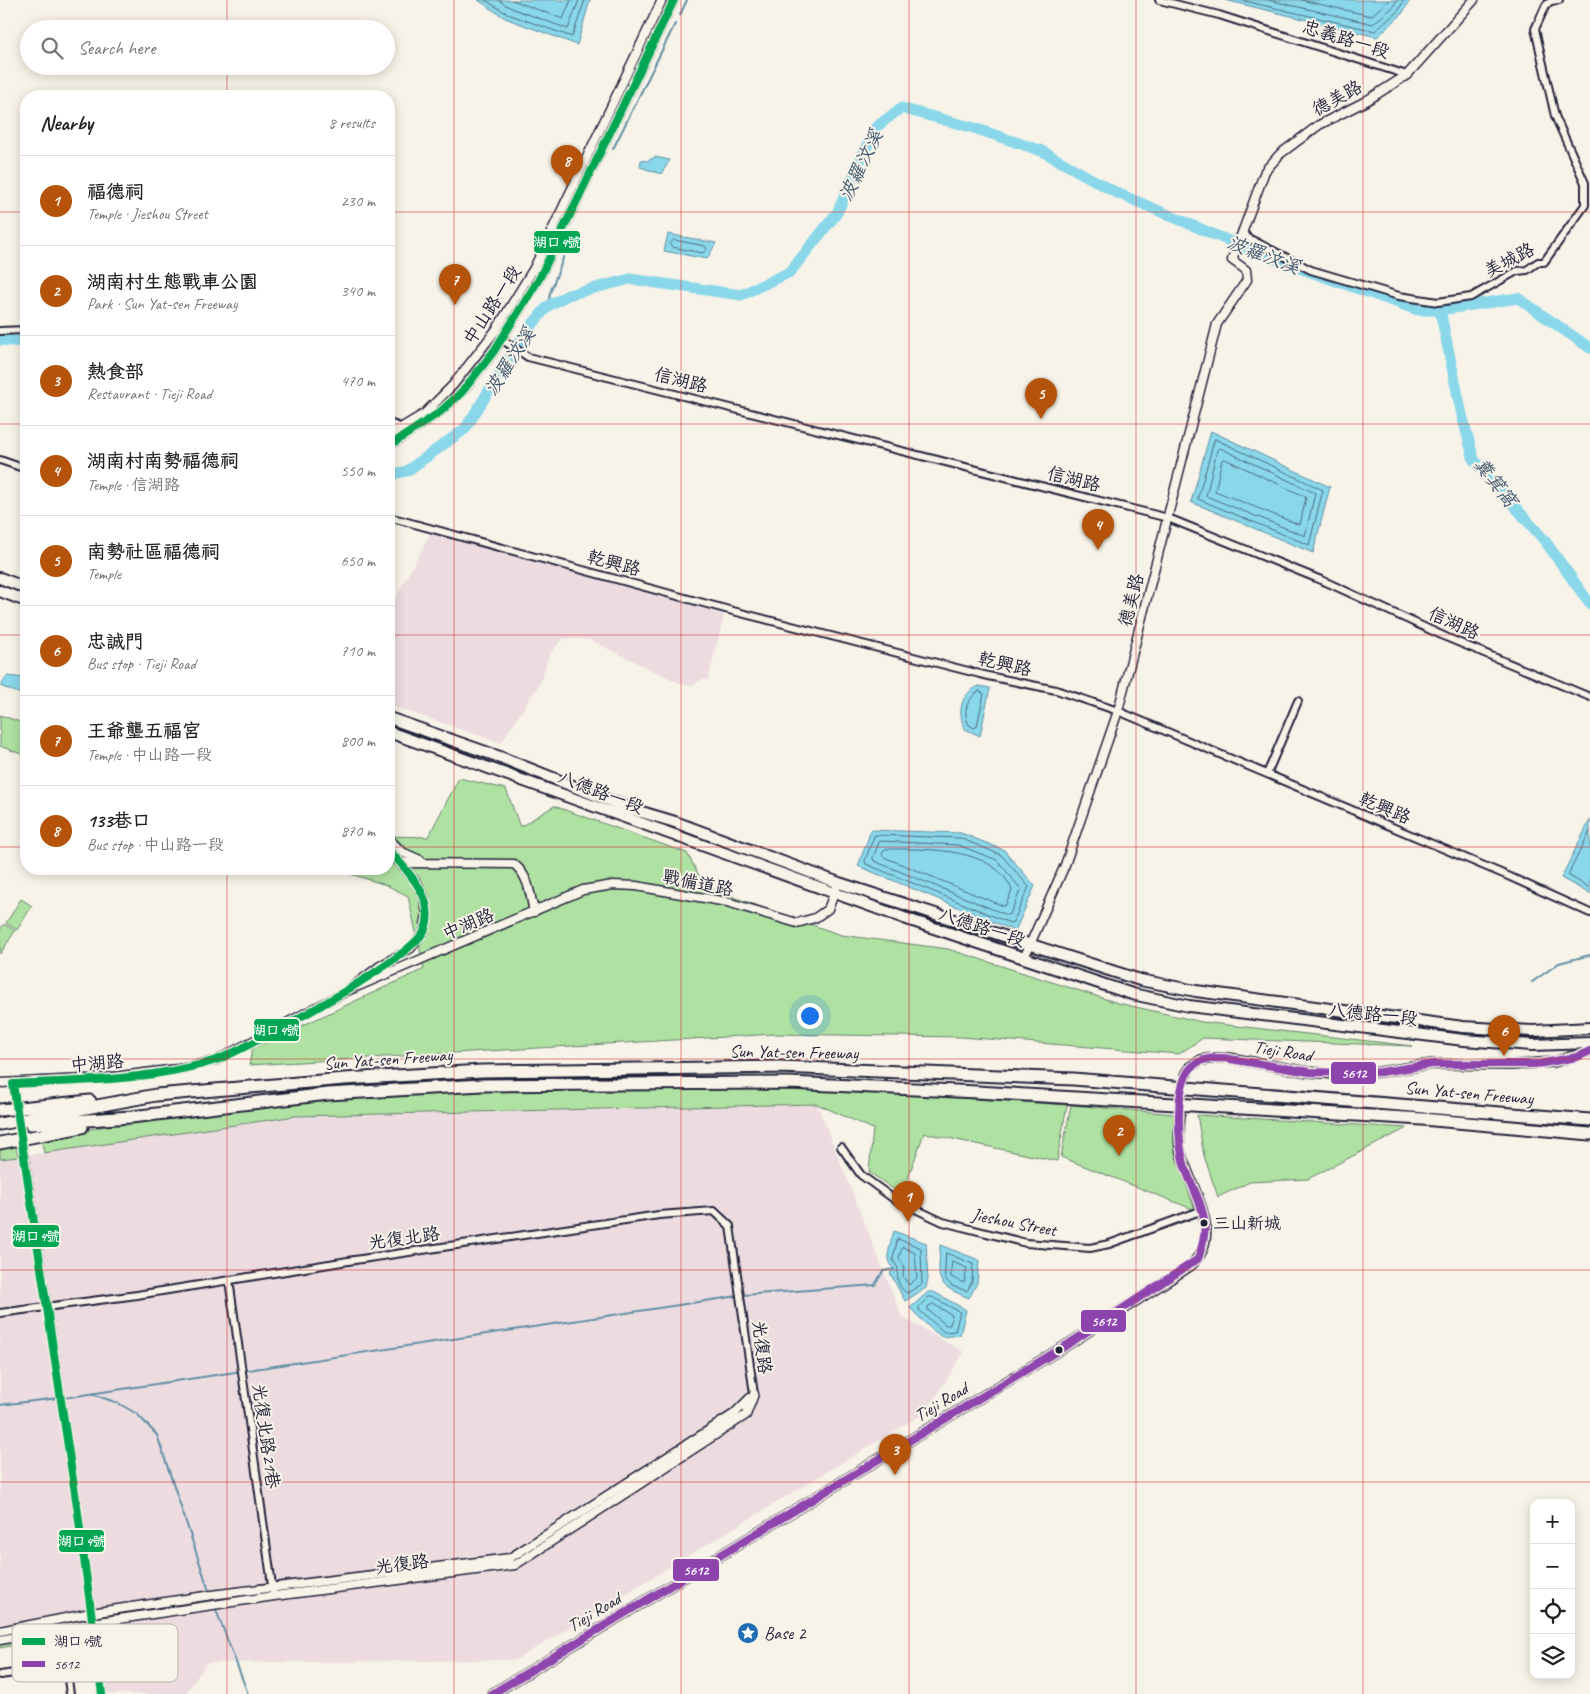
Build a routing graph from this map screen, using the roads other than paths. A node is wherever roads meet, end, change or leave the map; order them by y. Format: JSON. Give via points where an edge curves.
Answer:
{"nodes":[{"id":1,"x":662,"y":0,"type":"edge"},
{"id":2,"x":674,"y":0,"type":"edge"},
{"id":3,"x":1159,"y":0,"type":"edge"},
{"id":4,"x":1474,"y":0,"type":"edge"},
{"id":5,"x":1559,"y":0,"type":"edge"},
{"id":6,"x":1408,"y":75,"type":"junction"},
{"id":7,"x":1240,"y":235,"type":"junction"},
{"id":8,"x":20,"y":330,"type":"edge"},
{"id":9,"x":0,"y":331,"type":"edge"},
{"id":10,"x":501,"y":339,"type":"junction"},
{"id":11,"x":395,"y":425,"type":"edge"},
{"id":12,"x":400,"y":427,"type":"junction"},
{"id":13,"x":395,"y":431,"type":"edge"},
{"id":14,"x":395,"y":442,"type":"edge"},
{"id":15,"x":0,"y":460,"type":"edge"},
{"id":16,"x":20,"y":467,"type":"edge"},
{"id":17,"x":1168,"y":518,"type":"junction"},
{"id":18,"x":395,"y":519,"type":"edge"},
{"id":19,"x":0,"y":578,"type":"edge"},
{"id":20,"x":20,"y":586,"type":"edge"},
{"id":21,"x":0,"y":591,"type":"edge"},
{"id":22,"x":20,"y":598,"type":"edge"},
{"id":23,"x":1590,"y":697,"type":"edge"},
{"id":24,"x":1298,"y":701,"type":"dead end"},
{"id":25,"x":1118,"y":711,"type":"junction"},
{"id":26,"x":395,"y":720,"type":"edge"},
{"id":27,"x":395,"y":734,"type":"edge"},
{"id":28,"x":1267,"y":774,"type":"junction"},
{"id":29,"x":395,"y":845,"type":"edge"},
{"id":30,"x":395,"y":857,"type":"edge"},
{"id":31,"x":395,"y":860,"type":"edge"},
{"id":32,"x":430,"y":862,"type":"junction"},
{"id":33,"x":837,"y":887,"type":"junction"},
{"id":34,"x":534,"y":912,"type":"junction"},
{"id":35,"x":1590,"y":913,"type":"edge"},
{"id":36,"x":1029,"y":945,"type":"junction"},
{"id":37,"x":1024,"y":958,"type":"junction"},
{"id":38,"x":347,"y":991,"type":"junction"},
{"id":39,"x":1590,"y":1028,"type":"edge"},
{"id":40,"x":1590,"y":1043,"type":"edge"},
{"id":41,"x":1590,"y":1051,"type":"edge"},
{"id":42,"x":1186,"y":1075,"type":"tunnel mouth"},
{"id":43,"x":0,"y":1083,"type":"edge"},
{"id":44,"x":156,"y":1095,"type":"junction"},
{"id":45,"x":0,"y":1110,"type":"edge"},
{"id":46,"x":1180,"y":1114,"type":"tunnel mouth"},
{"id":47,"x":131,"y":1118,"type":"junction"},
{"id":48,"x":1590,"y":1120,"type":"edge"},
{"id":49,"x":0,"y":1124,"type":"edge"},
{"id":50,"x":0,"y":1130,"type":"edge"},
{"id":51,"x":1590,"y":1134,"type":"edge"},
{"id":52,"x":0,"y":1144,"type":"edge"},
{"id":53,"x":841,"y":1147,"type":"dead end"},
{"id":54,"x":24,"y":1154,"type":"tunnel mouth"},
{"id":55,"x":1203,"y":1210,"type":"junction"},
{"id":56,"x":229,"y":1280,"type":"junction"},
{"id":57,"x":742,"y":1302,"type":"joint"},
{"id":58,"x":46,"y":1306,"type":"junction"},
{"id":59,"x":0,"y":1313,"type":"edge"},
{"id":60,"x":754,"y":1394,"type":"junction"},
{"id":61,"x":272,"y":1586,"type":"junction"},
{"id":62,"x":274,"y":1596,"type":"junction"},
{"id":63,"x":91,"y":1613,"type":"junction"},
{"id":64,"x":92,"y":1622,"type":"junction"},
{"id":65,"x":35,"y":1624,"type":"edge"},
{"id":66,"x":82,"y":1624,"type":"edge"},
{"id":67,"x":492,"y":1694,"type":"edge"}],
"edges":[{"from":1,"to":12,"type":"street","name":"中山路一段","via":[[528,278],[496,330],[453,384],[424,414]]},
{"from":2,"to":10,"type":"street","name":"中山路一段","via":[[539,279]]},
{"from":3,"to":6,"type":"street","name":"忠義路一段","via":[[1219,15]]},
{"from":4,"to":6,"type":"street","name":"德美路"},
{"from":5,"to":7,"type":"street","name":"美城路","via":[[1546,5],[1535,29],[1555,116],[1585,184],[1585,205],[1544,262],[1517,271],[1471,297],[1438,302],[1400,296],[1302,267]]},
{"from":6,"to":7,"type":"street","name":"德美路","via":[[1318,125],[1280,154],[1264,171]]},
{"from":7,"to":17,"type":"street","name":"德美路","via":[[1232,260],[1246,270],[1247,280],[1217,324]]},
{"from":8,"to":9,"type":"street"},
{"from":10,"to":14,"type":"street","name":"中山路一段","via":[[462,392],[440,412]]},
{"from":10,"to":17,"type":"street","name":"信湖路","via":[[528,357]]},
{"from":11,"to":12,"type":"street"},
{"from":12,"to":13,"type":"street","name":"中山路一段"},
{"from":15,"to":16,"type":"street"},
{"from":17,"to":23,"type":"street","name":"信湖路","via":[[1326,582],[1448,638]]},
{"from":17,"to":25,"type":"street","name":"德美路"},
{"from":18,"to":25,"type":"street","name":"乾興路","via":[[729,610],[988,676],[1056,690]]},
{"from":19,"to":20,"type":"main road"},
{"from":21,"to":22,"type":"main road"},
{"from":24,"to":28,"type":"street"},
{"from":25,"to":28,"type":"street","name":"乾興路"},
{"from":25,"to":36,"type":"street","name":"德美路","via":[[1065,865]]},
{"from":26,"to":33,"type":"main road","name":"八德路一段","via":[[628,808],[675,822]]},
{"from":27,"to":33,"type":"main road","name":"八德路一段","via":[[635,822]]},
{"from":28,"to":35,"type":"street","name":"乾興路"},
{"from":29,"to":32,"type":"street","via":[[402,852]]},
{"from":30,"to":38,"type":"street","bridge":true,"via":[[417,883],[424,897],[427,914],[424,930],[411,948]]},
{"from":31,"to":32,"type":"street","via":[[407,863]]},
{"from":32,"to":34,"type":"street","via":[[514,864],[526,879]]},
{"from":33,"to":34,"type":"street","name":"戰備道路","via":[[828,909],[815,918],[797,923],[728,902],[613,885],[583,890]]},
{"from":33,"to":36,"type":"main road","name":"八德路一段"},
{"from":33,"to":37,"type":"main road","name":"八德路一段","via":[[904,918]]},
{"from":34,"to":38,"type":"street","name":"中湖路"},
{"from":36,"to":37,"type":"street","name":"德美路"},
{"from":36,"to":39,"type":"main road","name":"八德路一段","via":[[1140,980],[1196,991],[1463,1027],[1533,1031]]},
{"from":37,"to":40,"type":"main road","name":"八德路一段","via":[[1132,994],[1189,1006],[1464,1040],[1532,1045]]},
{"from":38,"to":43,"type":"street","name":"中湖路","via":[[217,1060],[185,1068],[104,1078]]},
{"from":41,"to":42,"type":"main road","name":"Tieji Road","via":[[1554,1062],[1432,1064],[1339,1074],[1214,1058],[1201,1060],[1190,1067]]},
{"from":44,"to":45,"type":"highway"},
{"from":44,"to":48,"type":"highway","name":"Sun Yat-sen Freeway","via":[[482,1071],[780,1067],[1073,1079]]},
{"from":44,"to":49,"type":"highway","name":"Sun Yat-sen Freeway"},
{"from":46,"to":55,"type":"main road","name":"Tieji Road","via":[[1181,1153]]},
{"from":47,"to":50,"type":"highway","name":"Sun Yat-sen Freeway","via":[[22,1125]]},
{"from":47,"to":51,"type":"highway","name":"Sun Yat-sen Freeway","via":[[328,1094],[472,1086],[789,1083],[1422,1119]]},
{"from":47,"to":52,"type":"highway"},
{"from":53,"to":55,"type":"street","name":"Jieshou Street","via":[[861,1175],[894,1199],[943,1222],[1026,1242],[1090,1248]]},
{"from":54,"to":58,"type":"street"},
{"from":55,"to":67,"type":"main road","name":"Tieji Road","via":[[1204,1246],[1198,1259],[1190,1266],[1067,1345]]},
{"from":56,"to":57,"type":"street","name":"光復北路","via":[[659,1216],[714,1211],[730,1226]]},
{"from":56,"to":58,"type":"street","name":"光復北路"},
{"from":56,"to":61,"type":"street","name":"光復北路21巷"},
{"from":57,"to":60,"type":"street","name":"光復路"},
{"from":58,"to":59,"type":"street","name":"光復北路"},
{"from":58,"to":63,"type":"street"},
{"from":60,"to":61,"type":"street","name":"光復路","via":[[734,1414],[510,1558]]},
{"from":60,"to":62,"type":"street","name":"光復路","via":[[746,1415],[515,1564]]},
{"from":61,"to":62,"type":"street","name":"光復北路21巷"},
{"from":61,"to":63,"type":"street","name":"光復路"},
{"from":62,"to":64,"type":"street","name":"光復路"},
{"from":63,"to":64,"type":"street"},
{"from":63,"to":65,"type":"street","name":"光復路"},
{"from":64,"to":66,"type":"street","name":"光復路"}]}
